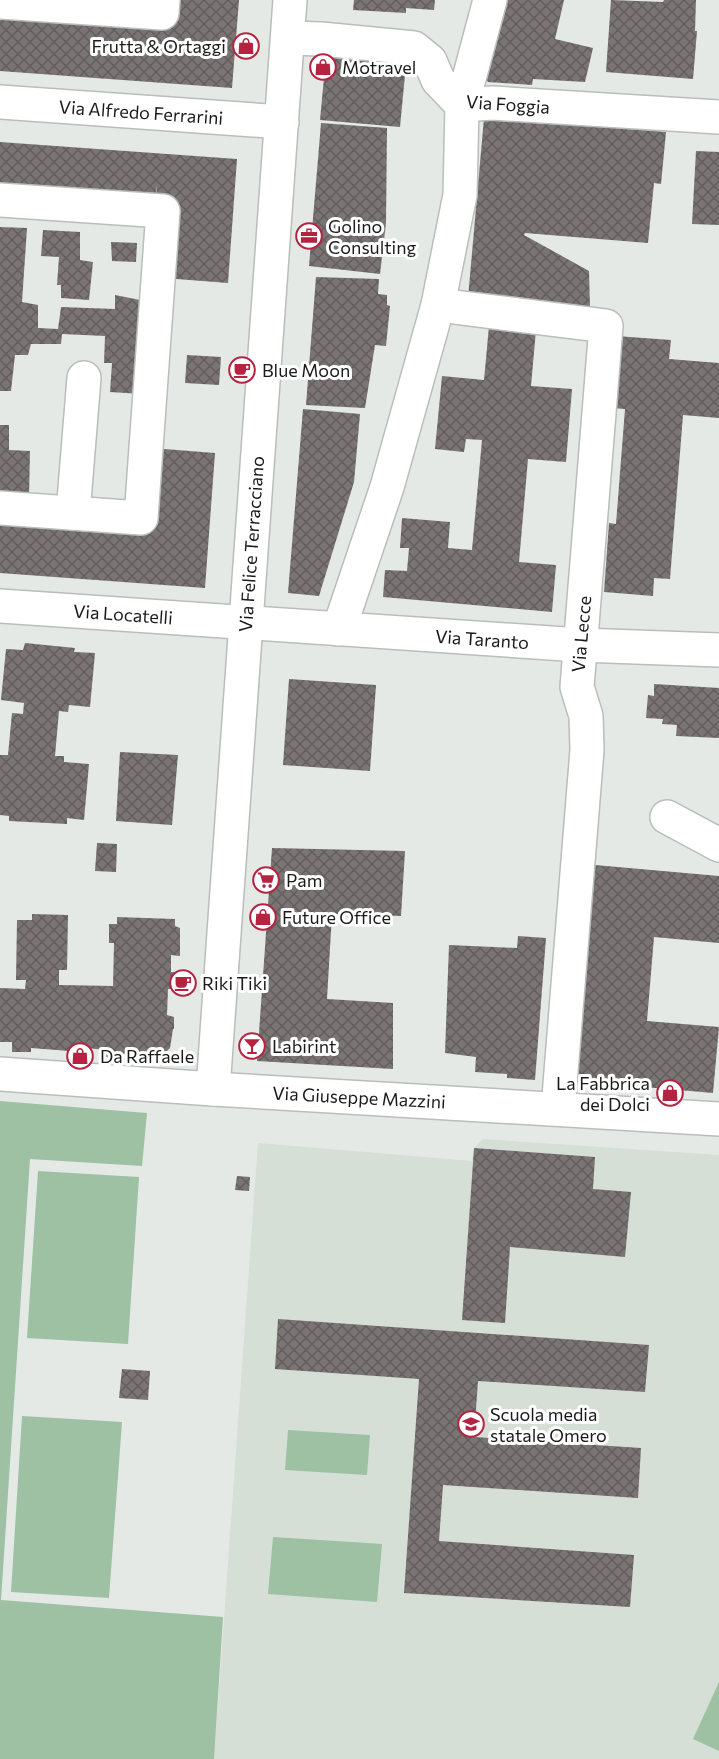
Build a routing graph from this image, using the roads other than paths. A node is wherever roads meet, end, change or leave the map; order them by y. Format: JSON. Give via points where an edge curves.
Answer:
{"nodes":[{"id":1,"x":163,"y":0,"type":"edge"},
{"id":2,"x":291,"y":0,"type":"edge"},
{"id":3,"x":490,"y":0,"type":"edge"},
{"id":4,"x":0,"y":2,"type":"edge"},
{"id":5,"x":105,"y":5,"type":"edge"},
{"id":6,"x":288,"y":38,"type":"junction"},
{"id":7,"x":0,"y":102,"type":"edge"},
{"id":8,"x":462,"y":105,"type":"junction"},
{"id":9,"x":719,"y":117,"type":"edge"},
{"id":10,"x":282,"y":122,"type":"junction"},
{"id":11,"x":0,"y":200,"type":"edge"},
{"id":12,"x":438,"y":305,"type":"junction"},
{"id":13,"x":84,"y":378,"type":"dead end"},
{"id":14,"x":0,"y":508,"type":"edge"},
{"id":15,"x":73,"y":513,"type":"junction"},
{"id":16,"x":0,"y":606,"type":"edge"},
{"id":17,"x":245,"y":622,"type":"junction"},
{"id":18,"x":339,"y":629,"type":"junction"},
{"id":19,"x":580,"y":645,"type":"junction"},
{"id":20,"x":719,"y":650,"type":"edge"},
{"id":21,"x":667,"y":817,"type":"dead end"},
{"id":22,"x":719,"y":845,"type":"edge"},
{"id":23,"x":0,"y":1074,"type":"edge"},
{"id":24,"x":213,"y":1089,"type":"junction"},
{"id":25,"x":558,"y":1109,"type":"junction"},
{"id":26,"x":719,"y":1119,"type":"edge"}],
"edges":[{"from":1,"to":5,"type":"street","via":[[162,14]]},
{"from":2,"to":6,"type":"street","name":"Via Felice Terracciano"},
{"from":3,"to":8,"type":"street"},
{"from":4,"to":5,"type":"street"},
{"from":6,"to":8,"type":"street","name":"Via Foggia","via":[[414,48],[430,61],[438,80]]},
{"from":6,"to":10,"type":"street","name":"Via Felice Terracciano"},
{"from":7,"to":10,"type":"street","name":"Via Alfredo Ferrarini"},
{"from":8,"to":9,"type":"street","name":"Via Foggia","via":[[492,103]]},
{"from":8,"to":12,"type":"street","via":[[460,195]]},
{"from":10,"to":17,"type":"street","name":"Via Felice Terracciano"},
{"from":11,"to":15,"type":"street","via":[[163,211],[141,518]]},
{"from":12,"to":18,"type":"street","via":[[387,487]]},
{"from":12,"to":19,"type":"street","name":"Via Lecce","via":[[606,326]]},
{"from":13,"to":15,"type":"street"},
{"from":14,"to":15,"type":"street"},
{"from":16,"to":17,"type":"street","name":"Via Locatelli"},
{"from":17,"to":18,"type":"street","name":"Via Taranto"},
{"from":17,"to":24,"type":"street","name":"Via Felice Terracciano"},
{"from":18,"to":19,"type":"street","name":"Via Taranto"},
{"from":19,"to":20,"type":"street","name":"Via Taranto"},
{"from":19,"to":25,"type":"street","name":"Via Lecce","via":[[577,687],[586,716],[587,750]]},
{"from":21,"to":22,"type":"street"},
{"from":23,"to":24,"type":"street","name":"Via Giuseppe Mazzini"},
{"from":24,"to":25,"type":"street","name":"Via Giuseppe Mazzini"},
{"from":25,"to":26,"type":"street","name":"Via Giuseppe Mazzini"}]}
